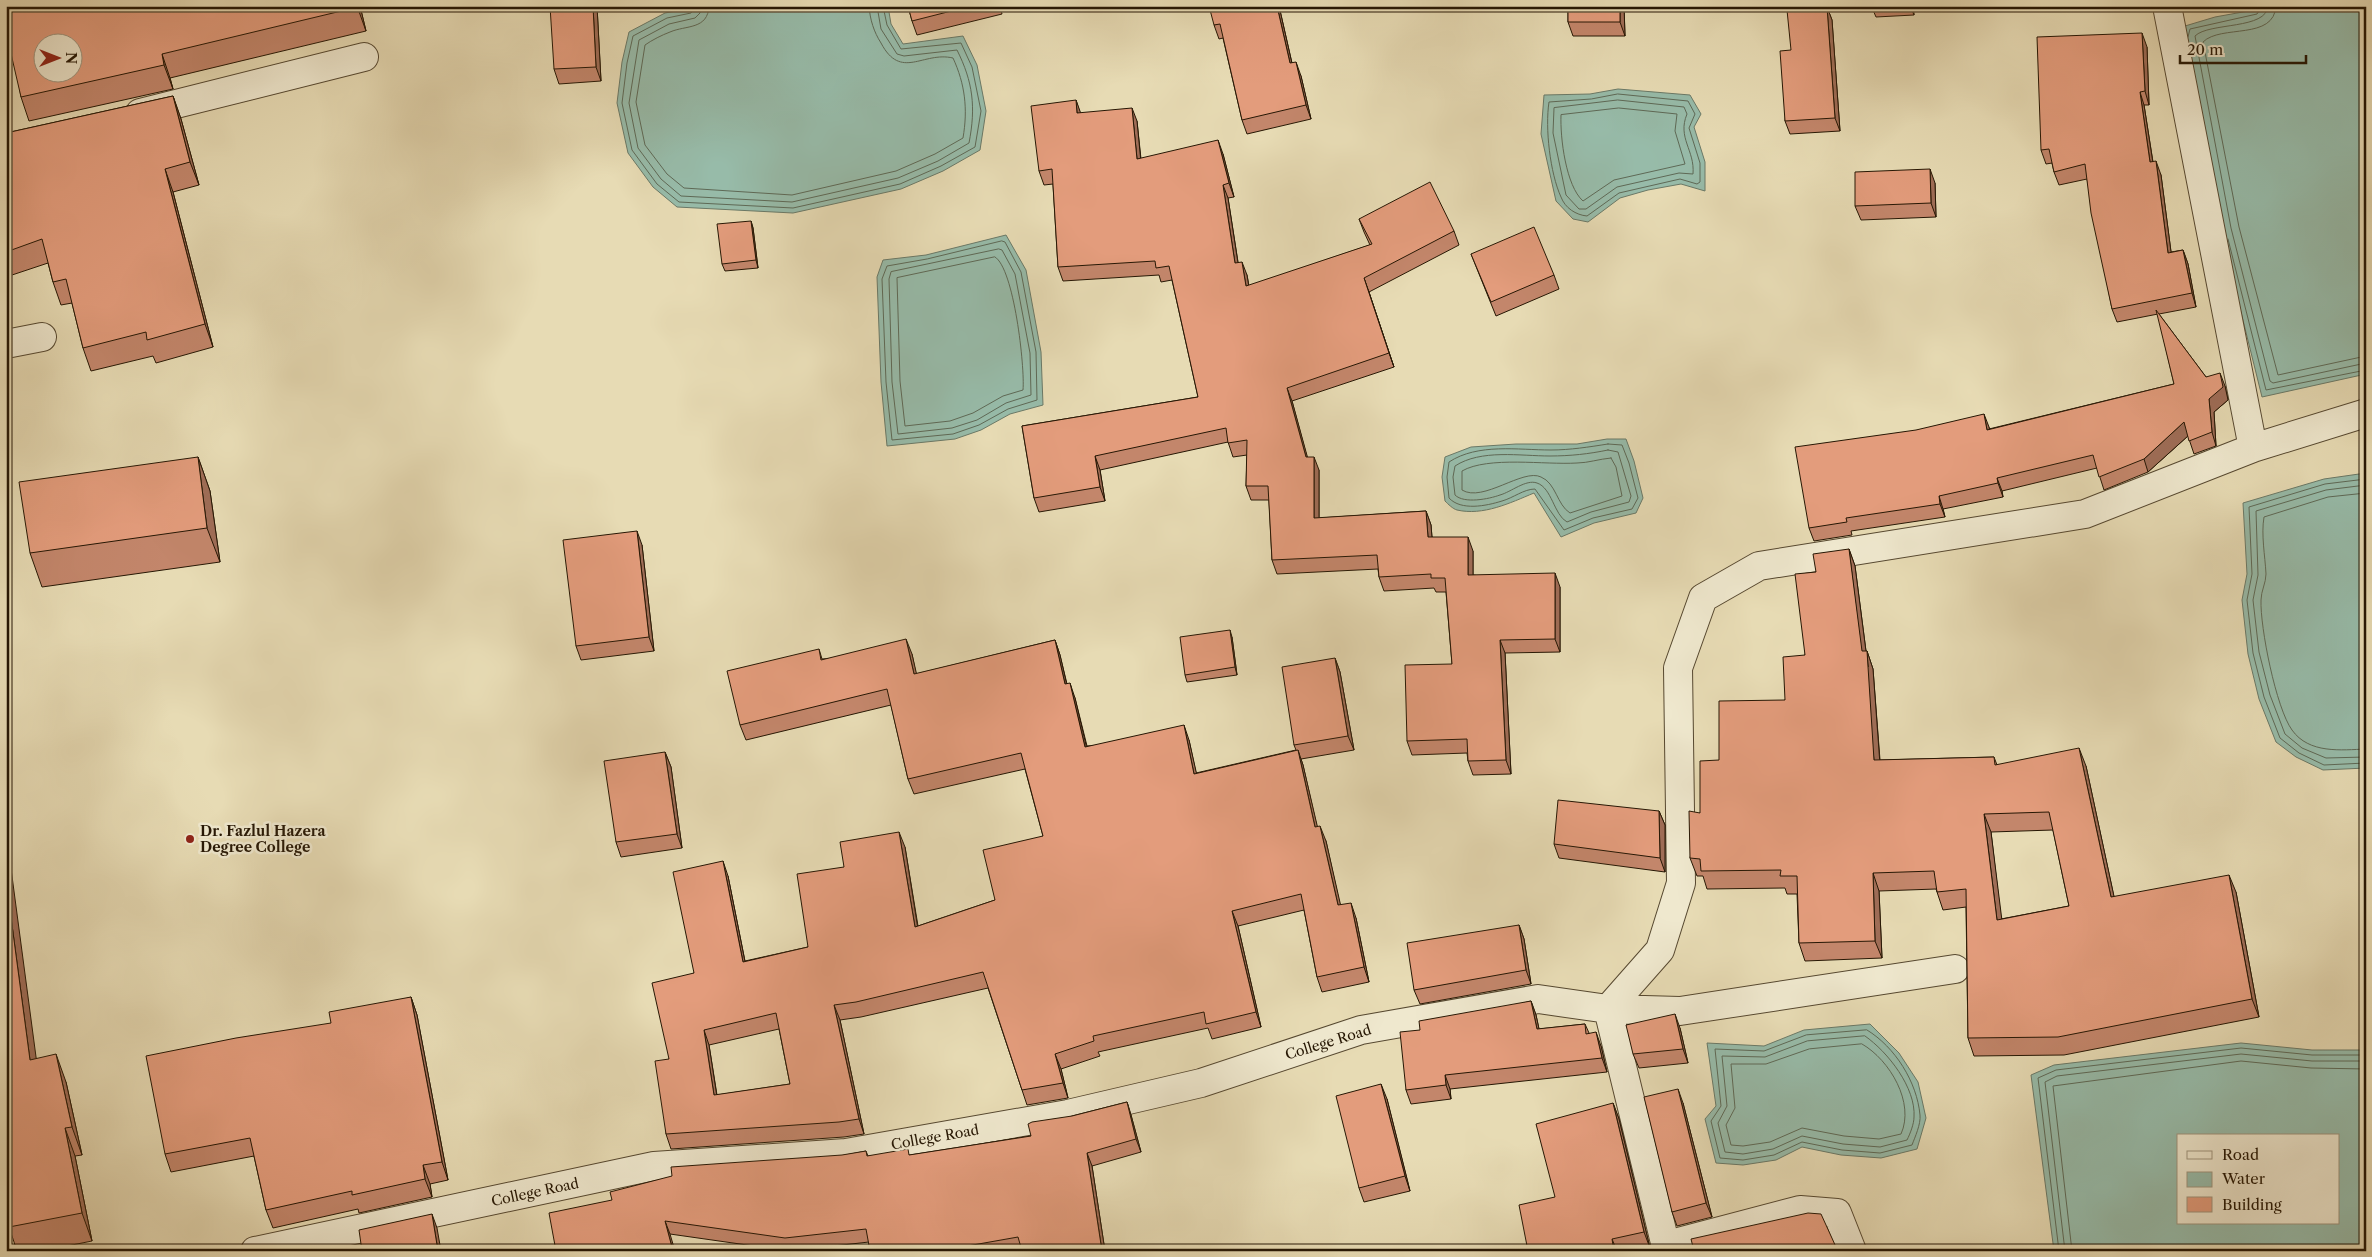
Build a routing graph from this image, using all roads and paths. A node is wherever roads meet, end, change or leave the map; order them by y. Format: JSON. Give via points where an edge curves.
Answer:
{"nodes":[{"id":1,"x":2167,"y":6,"type":"edge"},
{"id":2,"x":364,"y":57,"type":"dead end"},
{"id":3,"x":118,"y":117,"type":"edge"},
{"id":4,"x":42,"y":337,"type":"dead end"},
{"id":5,"x":6,"y":344,"type":"edge"},
{"id":6,"x":2366,"y":413,"type":"edge"},
{"id":7,"x":2253,"y":448,"type":"junction"},
{"id":8,"x":1954,"y":969,"type":"dead end"},
{"id":9,"x":1608,"y":1009,"type":"junction"},
{"id":10,"x":1667,"y":1248,"type":"edge"},
{"id":11,"x":255,"y":1251,"type":"edge"},
{"id":12,"x":1852,"y":1251,"type":"edge"}],
"edges":[{"from":1,"to":7,"type":"street"},
{"from":2,"to":3,"type":"street"},
{"from":4,"to":5,"type":"street"},
{"from":6,"to":7,"type":"street"},
{"from":7,"to":9,"type":"street","via":[[2085,514],[1759,566],[1703,598],[1678,668],[1681,883],[1660,950]]},
{"from":8,"to":9,"type":"street","name":"College Road","via":[[1680,1010]]},
{"from":9,"to":10,"type":"street"},
{"from":9,"to":11,"type":"street","name":"College Road","via":[[1538,999],[1361,1030],[1201,1083],[1068,1114],[846,1153],[654,1166]]},
{"from":10,"to":12,"type":"street","via":[[1800,1210],[1837,1213]]}]}
